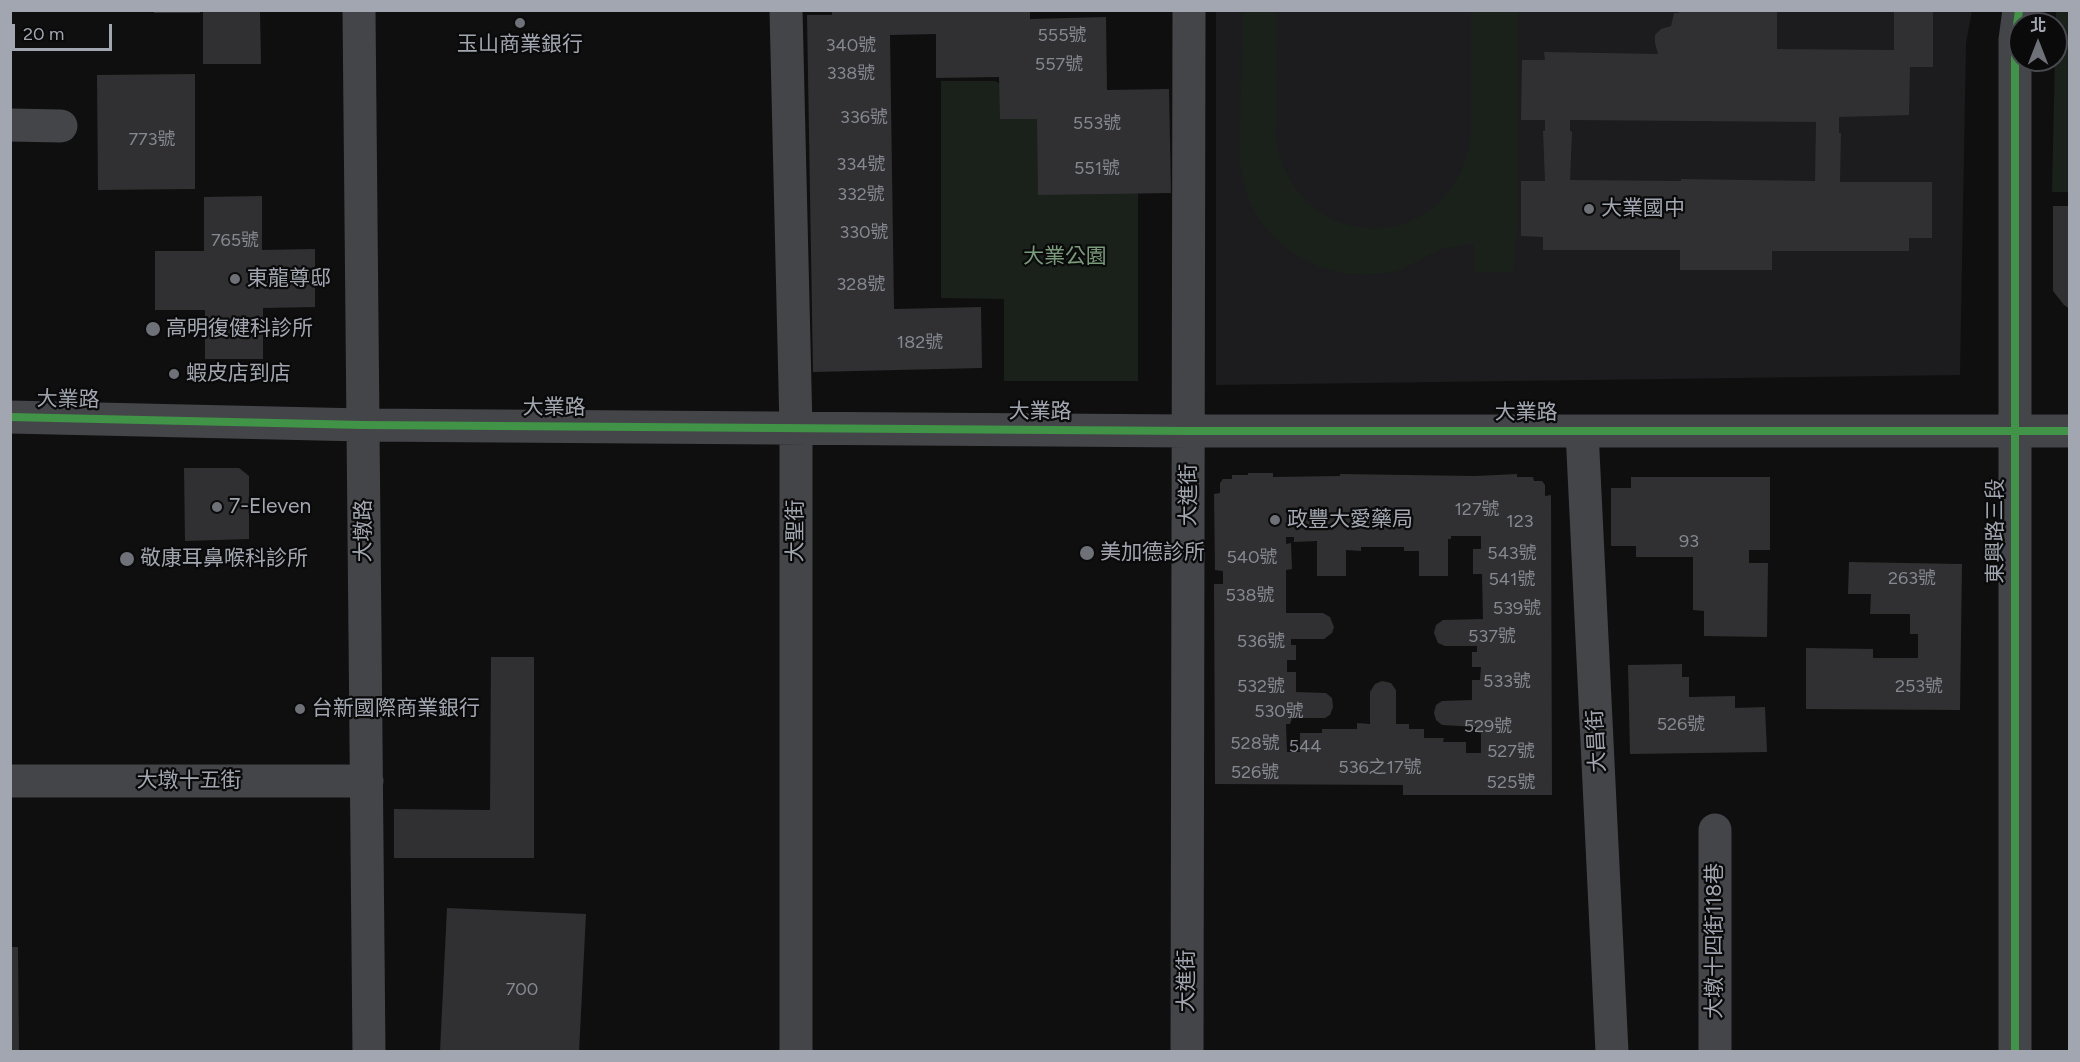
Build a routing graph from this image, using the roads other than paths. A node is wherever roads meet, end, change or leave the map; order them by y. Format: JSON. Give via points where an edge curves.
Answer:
{"nodes":[{"id":1,"x":359,"y":10,"type":"edge"},
{"id":2,"x":786,"y":10,"type":"edge"},
{"id":3,"x":1189,"y":10,"type":"edge"},
{"id":4,"x":2019,"y":10,"type":"edge"},
{"id":5,"x":10,"y":125,"type":"edge"},
{"id":6,"x":61,"y":126,"type":"dead end"},
{"id":7,"x":10,"y":417,"type":"edge"},
{"id":8,"x":363,"y":425,"type":"junction"},
{"id":9,"x":796,"y":428,"type":"junction"},
{"id":10,"x":1189,"y":431,"type":"junction"},
{"id":11,"x":1582,"y":431,"type":"junction"},
{"id":12,"x":2014,"y":431,"type":"junction"},
{"id":13,"x":2070,"y":431,"type":"edge"},
{"id":14,"x":10,"y":781,"type":"edge"},
{"id":15,"x":366,"y":782,"type":"junction"},
{"id":16,"x":1715,"y":830,"type":"dead end"},
{"id":17,"x":369,"y":1052,"type":"edge"},
{"id":18,"x":796,"y":1052,"type":"edge"},
{"id":19,"x":1187,"y":1052,"type":"edge"},
{"id":20,"x":1612,"y":1052,"type":"edge"},
{"id":21,"x":1715,"y":1052,"type":"edge"},
{"id":22,"x":2015,"y":1052,"type":"edge"}],
"edges":[{"from":1,"to":8,"type":"street","name":"大墩路"},
{"from":2,"to":9,"type":"street","name":"大聖街"},
{"from":3,"to":10,"type":"street","name":"大進街"},
{"from":4,"to":12,"type":"street","name":"東興路三段","via":[[2015,40]]},
{"from":5,"to":6,"type":"street"},
{"from":7,"to":8,"type":"street","name":"大業路"},
{"from":8,"to":9,"type":"street","name":"大業路"},
{"from":8,"to":15,"type":"street","name":"大墩路"},
{"from":9,"to":10,"type":"street","name":"大業路"},
{"from":9,"to":18,"type":"street","name":"大聖街"},
{"from":10,"to":11,"type":"street","name":"大業路"},
{"from":10,"to":19,"type":"street","name":"大進街"},
{"from":11,"to":12,"type":"street","name":"大業路"},
{"from":11,"to":20,"type":"street","name":"大昌街"},
{"from":12,"to":13,"type":"street","name":"大業路"},
{"from":12,"to":22,"type":"street","name":"東興路三段"},
{"from":14,"to":15,"type":"street","name":"大墩十五街"},
{"from":15,"to":17,"type":"street","name":"大墩路"},
{"from":16,"to":21,"type":"street","name":"大墩十四街118巷"}]}
